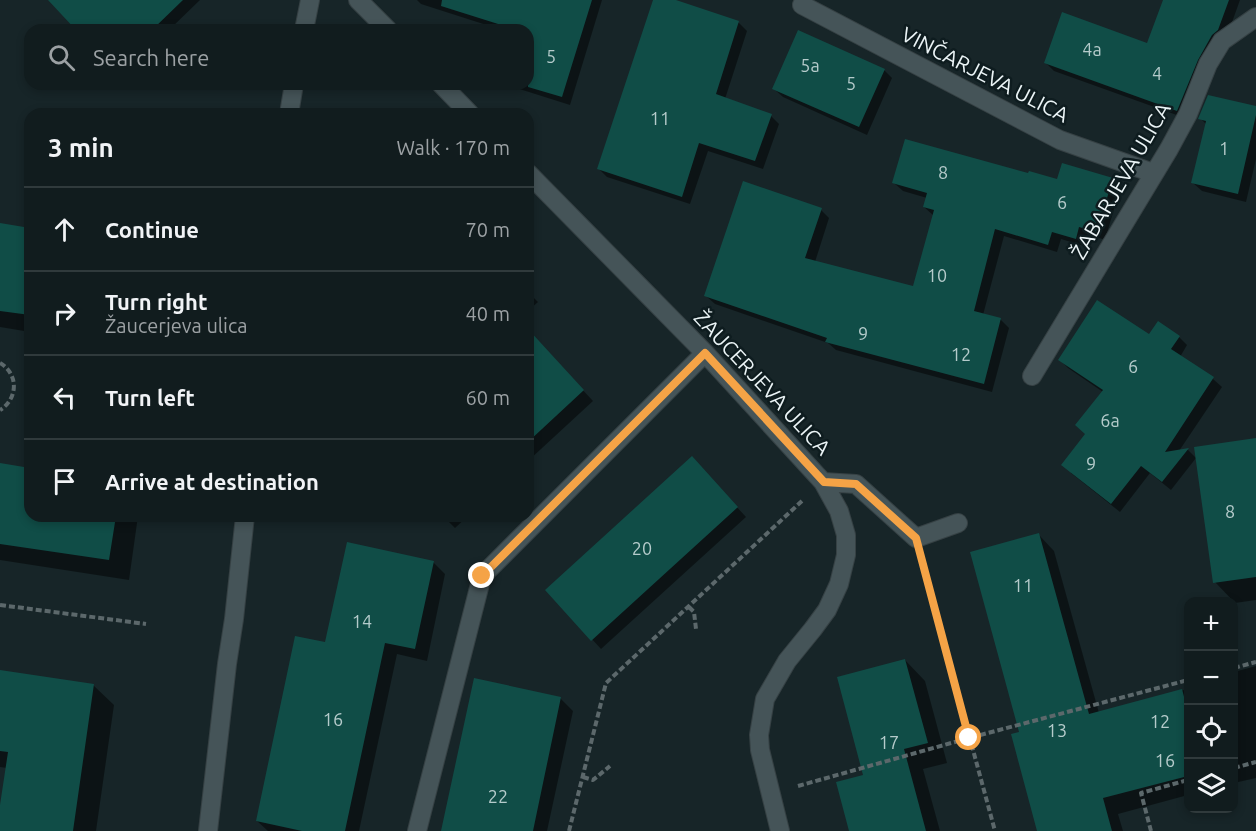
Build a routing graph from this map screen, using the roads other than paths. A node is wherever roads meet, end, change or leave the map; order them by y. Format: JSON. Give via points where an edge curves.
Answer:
{"nodes":[{"id":1,"x":310,"y":0,"type":"edge"},
{"id":2,"x":358,"y":0,"type":"edge"},
{"id":3,"x":802,"y":5,"type":"dead end"},
{"id":4,"x":1256,"y":17,"type":"edge"},
{"id":5,"x":305,"y":24,"type":"edge"},
{"id":6,"x":382,"y":24,"type":"edge"},
{"id":7,"x":293,"y":90,"type":"edge"},
{"id":8,"x":447,"y":90,"type":"edge"},
{"id":9,"x":290,"y":108,"type":"edge"},
{"id":10,"x":464,"y":108,"type":"edge"},
{"id":11,"x":1153,"y":173,"type":"junction"},
{"id":12,"x":534,"y":179,"type":"edge"},
{"id":13,"x":705,"y":353,"type":"junction"},
{"id":14,"x":1032,"y":376,"type":"dead end"},
{"id":15,"x":824,"y":482,"type":"junction"},
{"id":16,"x":243,"y":522,"type":"edge"},
{"id":17,"x":958,"y":523,"type":"dead end"},
{"id":18,"x":208,"y":831,"type":"edge"},
{"id":19,"x":417,"y":831,"type":"edge"},
{"id":20,"x":780,"y":831,"type":"edge"}],
"edges":[{"from":1,"to":5,"type":"street"},
{"from":2,"to":6,"type":"street"},
{"from":3,"to":11,"type":"street","name":"VINČARJEVA ULICA","via":[[1060,140]]},
{"from":4,"to":11,"type":"street","name":"ŽABARJEVA ULICA","via":[[1222,41],[1188,114]]},
{"from":7,"to":9,"type":"street"},
{"from":8,"to":10,"type":"street"},
{"from":11,"to":14,"type":"street","name":"ŽABARJEVA ULICA"},
{"from":12,"to":13,"type":"street","name":"ŽAUCERJEVA ULICA"},
{"from":13,"to":15,"type":"street","name":"ŽAUCERJEVA ULICA"},
{"from":13,"to":19,"type":"street","via":[[482,576]]},
{"from":15,"to":17,"type":"street","via":[[856,484],[916,538]]},
{"from":15,"to":20,"type":"street","name":"ŽAUCERJEVA ULICA","via":[[846,535],[839,584],[827,610],[787,662],[765,699],[759,735]]},
{"from":16,"to":18,"type":"street"}]}
